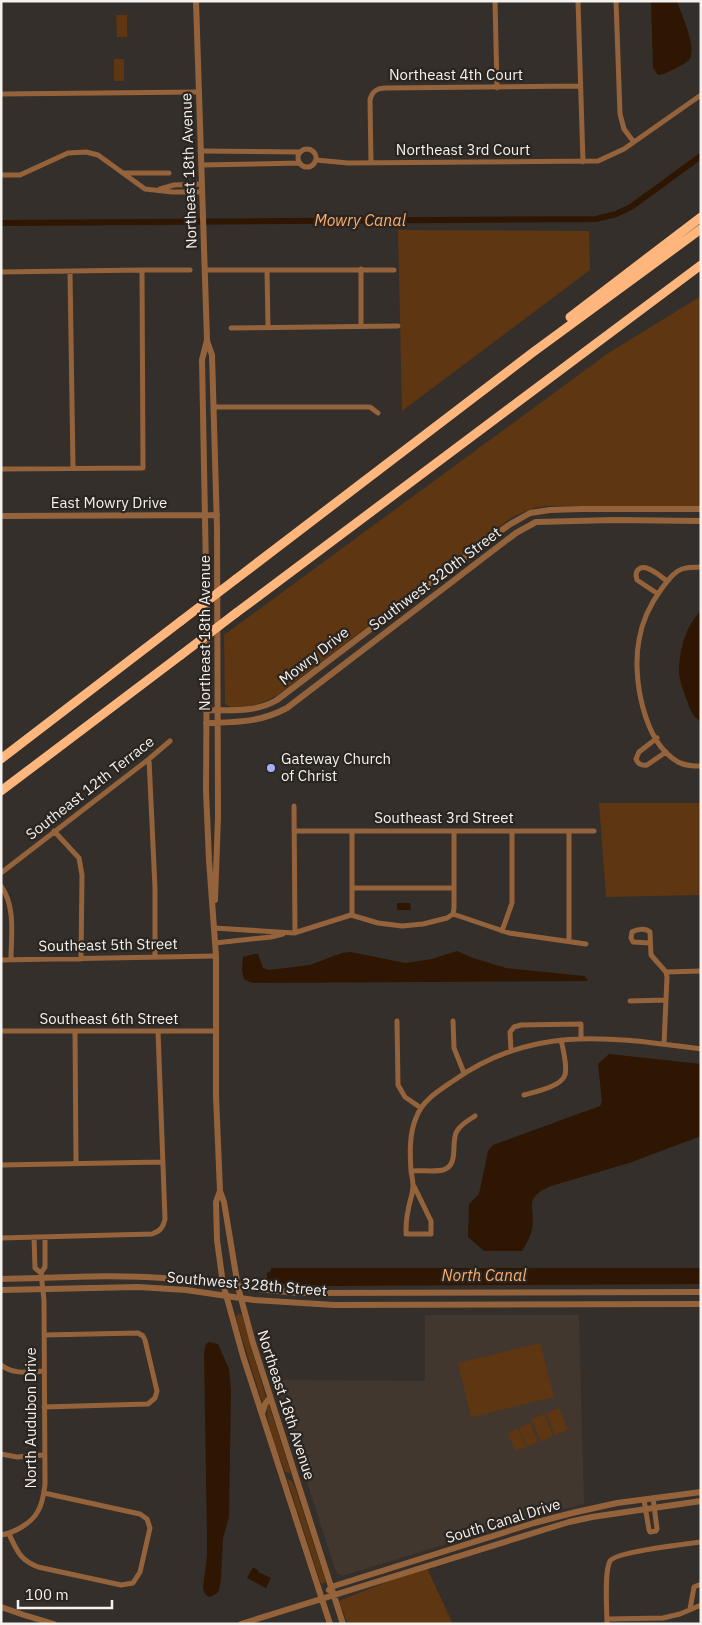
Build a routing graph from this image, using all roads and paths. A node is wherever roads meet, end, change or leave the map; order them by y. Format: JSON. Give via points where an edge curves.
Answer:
{"nodes":[{"id":1,"x":196,"y":1,"type":"edge"},
{"id":2,"x":495,"y":1,"type":"edge"},
{"id":3,"x":578,"y":1,"type":"edge"},
{"id":4,"x":616,"y":1,"type":"edge"},
{"id":5,"x":580,"y":86,"type":"junction"},
{"id":6,"x":497,"y":88,"type":"junction"},
{"id":7,"x":198,"y":92,"type":"junction"},
{"id":8,"x":1,"y":94,"type":"edge"},
{"id":9,"x":701,"y":94,"type":"edge"},
{"id":10,"x":633,"y":141,"type":"junction"},
{"id":11,"x":200,"y":151,"type":"junction"},
{"id":12,"x":300,"y":152,"type":"junction"},
{"id":13,"x":316,"y":160,"type":"junction"},
{"id":14,"x":583,"y":162,"type":"junction"},
{"id":15,"x":300,"y":163,"type":"junction"},
{"id":16,"x":371,"y":163,"type":"junction"},
{"id":17,"x":201,"y":165,"type":"junction"},
{"id":18,"x":124,"y":173,"type":"junction"},
{"id":19,"x":169,"y":173,"type":"dead end"},
{"id":20,"x":1,"y":175,"type":"edge"},
{"id":21,"x":202,"y":184,"type":"junction"},
{"id":22,"x":157,"y":190,"type":"junction"},
{"id":23,"x":202,"y":192,"type":"junction"},
{"id":24,"x":701,"y":217,"type":"edge"},
{"id":25,"x":701,"y":229,"type":"edge"},
{"id":26,"x":701,"y":265,"type":"edge"},
{"id":27,"x":142,"y":270,"type":"junction"},
{"id":28,"x":190,"y":270,"type":"dead end"},
{"id":29,"x":205,"y":270,"type":"junction"},
{"id":30,"x":267,"y":270,"type":"junction"},
{"id":31,"x":361,"y":270,"type":"junction"},
{"id":32,"x":394,"y":270,"type":"dead end"},
{"id":33,"x":1,"y":272,"type":"edge"},
{"id":34,"x":70,"y":272,"type":"junction"},
{"id":35,"x":361,"y":326,"type":"junction"},
{"id":36,"x":398,"y":326,"type":"dead end"},
{"id":37,"x":268,"y":327,"type":"junction"},
{"id":38,"x":231,"y":328,"type":"dead end"},
{"id":39,"x":206,"y":340,"type":"junction"},
{"id":40,"x":532,"y":353,"type":"junction"},
{"id":41,"x":214,"y":408,"type":"junction"},
{"id":42,"x":378,"y":414,"type":"dead end"},
{"id":43,"x":73,"y":468,"type":"junction"},
{"id":44,"x":1,"y":469,"type":"edge"},
{"id":45,"x":701,"y":509,"type":"edge"},
{"id":46,"x":205,"y":515,"type":"junction"},
{"id":47,"x":217,"y":515,"type":"junction"},
{"id":48,"x":1,"y":516,"type":"edge"},
{"id":49,"x":701,"y":521,"type":"edge"},
{"id":50,"x":701,"y":567,"type":"edge"},
{"id":51,"x":667,"y":581,"type":"junction"},
{"id":52,"x":659,"y":592,"type":"junction"},
{"id":53,"x":206,"y":710,"type":"junction"},
{"id":54,"x":217,"y":710,"type":"junction"},
{"id":55,"x":206,"y":722,"type":"junction"},
{"id":56,"x":217,"y":722,"type":"junction"},
{"id":57,"x":657,"y":738,"type":"junction"},
{"id":58,"x":170,"y":741,"type":"dead end"},
{"id":59,"x":666,"y":752,"type":"junction"},
{"id":60,"x":1,"y":759,"type":"edge"},
{"id":61,"x":149,"y":759,"type":"junction"},
{"id":62,"x":701,"y":766,"type":"edge"},
{"id":63,"x":1,"y":791,"type":"edge"},
{"id":64,"x":294,"y":806,"type":"dead end"},
{"id":65,"x":54,"y":831,"type":"junction"},
{"id":66,"x":294,"y":831,"type":"junction"},
{"id":67,"x":352,"y":831,"type":"junction"},
{"id":68,"x":454,"y":831,"type":"junction"},
{"id":69,"x":512,"y":831,"type":"junction"},
{"id":70,"x":569,"y":831,"type":"junction"},
{"id":71,"x":594,"y":831,"type":"dead end"},
{"id":72,"x":1,"y":873,"type":"edge"},
{"id":73,"x":1,"y":886,"type":"edge"},
{"id":74,"x":352,"y":888,"type":"junction"},
{"id":75,"x":454,"y":888,"type":"junction"},
{"id":76,"x":453,"y":914,"type":"junction"},
{"id":77,"x":352,"y":915,"type":"junction"},
{"id":78,"x":214,"y":928,"type":"junction"},
{"id":79,"x":502,"y":931,"type":"junction"},
{"id":80,"x":295,"y":932,"type":"junction"},
{"id":81,"x":286,"y":933,"type":"junction"},
{"id":82,"x":569,"y":941,"type":"junction"},
{"id":83,"x":215,"y":943,"type":"junction"},
{"id":84,"x":650,"y":943,"type":"dead end"},
{"id":85,"x":586,"y":944,"type":"dead end"},
{"id":86,"x":216,"y":956,"type":"junction"},
{"id":87,"x":155,"y":957,"type":"junction"},
{"id":88,"x":81,"y":959,"type":"junction"},
{"id":89,"x":1,"y":960,"type":"edge"},
{"id":90,"x":11,"y":960,"type":"junction"},
{"id":91,"x":701,"y":971,"type":"edge"},
{"id":92,"x":666,"y":972,"type":"junction"},
{"id":93,"x":665,"y":1000,"type":"junction"},
{"id":94,"x":630,"y":1001,"type":"dead end"},
{"id":95,"x":397,"y":1021,"type":"dead end"},
{"id":96,"x":453,"y":1021,"type":"dead end"},
{"id":97,"x":75,"y":1031,"type":"junction"},
{"id":98,"x":158,"y":1031,"type":"junction"},
{"id":99,"x":216,"y":1031,"type":"junction"},
{"id":100,"x":1,"y":1032,"type":"edge"},
{"id":101,"x":581,"y":1038,"type":"junction"},
{"id":102,"x":562,"y":1040,"type":"junction"},
{"id":103,"x":664,"y":1044,"type":"junction"},
{"id":104,"x":701,"y":1049,"type":"edge"},
{"id":105,"x":511,"y":1051,"type":"junction"},
{"id":106,"x":464,"y":1073,"type":"junction"},
{"id":107,"x":524,"y":1095,"type":"dead end"},
{"id":108,"x":421,"y":1108,"type":"junction"},
{"id":109,"x":476,"y":1116,"type":"dead end"},
{"id":110,"x":162,"y":1162,"type":"junction"},
{"id":111,"x":76,"y":1163,"type":"junction"},
{"id":112,"x":1,"y":1165,"type":"edge"},
{"id":113,"x":411,"y":1171,"type":"junction"},
{"id":114,"x":414,"y":1186,"type":"junction"},
{"id":115,"x":220,"y":1191,"type":"junction"},
{"id":116,"x":45,"y":1237,"type":"junction"},
{"id":117,"x":1,"y":1238,"type":"edge"},
{"id":118,"x":34,"y":1238,"type":"junction"},
{"id":119,"x":234,"y":1261,"type":"junction"},
{"id":120,"x":219,"y":1262,"type":"junction"},
{"id":121,"x":41,"y":1275,"type":"junction"},
{"id":122,"x":1,"y":1279,"type":"edge"},
{"id":123,"x":223,"y":1284,"type":"junction"},
{"id":124,"x":238,"y":1287,"type":"junction"},
{"id":125,"x":42,"y":1288,"type":"junction"},
{"id":126,"x":1,"y":1290,"type":"edge"},
{"id":127,"x":701,"y":1292,"type":"edge"},
{"id":128,"x":429,"y":1293,"type":"junction"},
{"id":129,"x":226,"y":1296,"type":"junction"},
{"id":130,"x":241,"y":1298,"type":"junction"},
{"id":131,"x":422,"y":1304,"type":"junction"},
{"id":132,"x":701,"y":1304,"type":"edge"},
{"id":133,"x":44,"y":1335,"type":"junction"},
{"id":134,"x":1,"y":1365,"type":"edge"},
{"id":135,"x":43,"y":1371,"type":"junction"},
{"id":136,"x":270,"y":1398,"type":"junction"},
{"id":137,"x":44,"y":1407,"type":"junction"},
{"id":138,"x":262,"y":1414,"type":"junction"},
{"id":139,"x":1,"y":1454,"type":"edge"},
{"id":140,"x":44,"y":1456,"type":"junction"},
{"id":141,"x":282,"y":1474,"type":"junction"},
{"id":142,"x":297,"y":1481,"type":"junction"},
{"id":143,"x":701,"y":1492,"type":"edge"},
{"id":144,"x":44,"y":1493,"type":"junction"},
{"id":145,"x":653,"y":1498,"type":"junction"},
{"id":146,"x":644,"y":1500,"type":"junction"},
{"id":147,"x":701,"y":1501,"type":"edge"},
{"id":148,"x":654,"y":1507,"type":"junction"},
{"id":149,"x":645,"y":1509,"type":"junction"},
{"id":150,"x":9,"y":1534,"type":"junction"},
{"id":151,"x":1,"y":1535,"type":"edge"},
{"id":152,"x":701,"y":1542,"type":"edge"},
{"id":153,"x":701,"y":1584,"type":"edge"},
{"id":154,"x":331,"y":1587,"type":"junction"},
{"id":155,"x":334,"y":1595,"type":"junction"},
{"id":156,"x":322,"y":1599,"type":"junction"},
{"id":157,"x":701,"y":1605,"type":"edge"},
{"id":158,"x":1,"y":1607,"type":"edge"},
{"id":159,"x":690,"y":1609,"type":"junction"},
{"id":160,"x":607,"y":1622,"type":"edge"},
{"id":161,"x":54,"y":1624,"type":"edge"},
{"id":162,"x":241,"y":1624,"type":"edge"},
{"id":163,"x":330,"y":1624,"type":"edge"},
{"id":164,"x":343,"y":1624,"type":"edge"}],
"edges":[{"from":1,"to":7,"type":"street","name":"Northeast 18th Avenue"},
{"from":2,"to":6,"type":"street"},
{"from":3,"to":5,"type":"street"},
{"from":4,"to":10,"type":"street","via":[[620,114],[624,129]]},
{"from":5,"to":6,"type":"street","name":"Northeast 4th Court"},
{"from":5,"to":14,"type":"street"},
{"from":6,"to":16,"type":"street","name":"Northeast 4th Court","via":[[377,89],[370,100]]},
{"from":7,"to":8,"type":"street"},
{"from":7,"to":11,"type":"street","name":"Northeast 18th Avenue"},
{"from":9,"to":10,"type":"street"},
{"from":10,"to":14,"type":"street","name":"Northeast 3rd Court","via":[[609,157]]},
{"from":11,"to":12,"type":"street"},
{"from":11,"to":17,"type":"street","name":"Northeast 18th Avenue"},
{"from":12,"to":13,"type":"street","via":[[311,150]]},
{"from":12,"to":15,"type":"street"},
{"from":13,"to":15,"type":"street","via":[[310,166]]},
{"from":13,"to":16,"type":"street","name":"Northeast 3rd Court"},
{"from":14,"to":16,"type":"street","name":"Northeast 3rd Court"},
{"from":15,"to":17,"type":"street"},
{"from":17,"to":21,"type":"street","name":"Northeast 18th Avenue"},
{"from":18,"to":19,"type":"street"},
{"from":18,"to":20,"type":"street","via":[[98,155],[79,152],[68,153],[26,173]]},
{"from":18,"to":22,"type":"street","via":[[144,189]]},
{"from":21,"to":22,"type":"street","via":[[174,185]]},
{"from":21,"to":23,"type":"street","name":"Northeast 18th Avenue"},
{"from":22,"to":23,"type":"street"},
{"from":23,"to":29,"type":"street","name":"Northeast 18th Avenue"},
{"from":24,"to":40,"type":"highway","via":[[551,332]]},
{"from":25,"to":40,"type":"highway"},
{"from":26,"to":63,"type":"highway","bridge":true},
{"from":27,"to":28,"type":"street"},
{"from":27,"to":34,"type":"street"},
{"from":27,"to":43,"type":"street","via":[[143,468]]},
{"from":29,"to":30,"type":"street"},
{"from":29,"to":39,"type":"street","name":"Northeast 18th Avenue"},
{"from":30,"to":31,"type":"street"},
{"from":30,"to":37,"type":"street"},
{"from":31,"to":32,"type":"street"},
{"from":31,"to":35,"type":"street"},
{"from":33,"to":34,"type":"street"},
{"from":34,"to":43,"type":"street"},
{"from":35,"to":36,"type":"street"},
{"from":35,"to":37,"type":"street"},
{"from":37,"to":38,"type":"street"},
{"from":39,"to":41,"type":"street","name":"Northeast 18th Avenue","via":[[212,356]]},
{"from":39,"to":46,"type":"street","name":"Northeast 18th Avenue","via":[[202,360]]},
{"from":40,"to":60,"type":"highway","bridge":true},
{"from":41,"to":42,"type":"street","via":[[370,407]]},
{"from":41,"to":47,"type":"street","name":"Northeast 18th Avenue"},
{"from":43,"to":44,"type":"street"},
{"from":45,"to":54,"type":"street","name":"Mowry Drive","via":[[550,510],[530,513],[509,525],[277,700],[252,709]]},
{"from":46,"to":47,"type":"street","name":"East Mowry Drive"},
{"from":46,"to":48,"type":"street","name":"East Mowry Drive"},
{"from":46,"to":53,"type":"street","name":"Northeast 18th Avenue"},
{"from":47,"to":54,"type":"street","name":"Northeast 18th Avenue"},
{"from":49,"to":56,"type":"street","name":"Southwest 320th Street","via":[[536,522],[516,533],[287,708],[248,722]]},
{"from":50,"to":51,"type":"street","via":[[682,569]]},
{"from":51,"to":52,"type":"street"},
{"from":51,"to":52,"type":"street","via":[[647,568],[637,570],[637,580]]},
{"from":52,"to":57,"type":"street","via":[[641,630],[636,671],[643,708]]},
{"from":53,"to":54,"type":"street","name":"Mowry Drive"},
{"from":53,"to":55,"type":"street","name":"Northeast 18th Avenue"},
{"from":54,"to":56,"type":"street","name":"Northeast 18th Avenue"},
{"from":55,"to":56,"type":"street","name":"Southwest 320th Street"},
{"from":55,"to":78,"type":"street","name":"Northeast 18th Avenue","via":[[207,826]]},
{"from":56,"to":78,"type":"street","name":"Northeast 18th Avenue"},
{"from":57,"to":59,"type":"street"},
{"from":57,"to":59,"type":"street","via":[[639,752],[637,762],[647,765]]},
{"from":58,"to":61,"type":"street","name":"Southeast 12th Terrace"},
{"from":59,"to":62,"type":"street","via":[[684,764]]},
{"from":61,"to":65,"type":"street","name":"Southeast 12th Terrace"},
{"from":61,"to":87,"type":"street"},
{"from":64,"to":66,"type":"street"},
{"from":65,"to":72,"type":"street","name":"Southeast 12th Terrace"},
{"from":65,"to":88,"type":"street","via":[[79,858],[82,875]]},
{"from":66,"to":67,"type":"street","name":"Southeast 3rd Street"},
{"from":66,"to":80,"type":"street"},
{"from":67,"to":68,"type":"street","name":"Southeast 3rd Street"},
{"from":67,"to":74,"type":"street"},
{"from":68,"to":69,"type":"street","name":"Southeast 3rd Street"},
{"from":68,"to":75,"type":"street"},
{"from":69,"to":70,"type":"street","name":"Southeast 3rd Street"},
{"from":69,"to":79,"type":"street","via":[[512,903]]},
{"from":70,"to":71,"type":"street","name":"Southeast 3rd Street"},
{"from":70,"to":82,"type":"street"},
{"from":73,"to":90,"type":"street","via":[[10,905]]},
{"from":74,"to":75,"type":"street"},
{"from":74,"to":77,"type":"street"},
{"from":75,"to":76,"type":"street"},
{"from":76,"to":77,"type":"street","via":[[423,924],[402,926]]},
{"from":76,"to":79,"type":"street"},
{"from":77,"to":80,"type":"street"},
{"from":78,"to":81,"type":"street"},
{"from":78,"to":83,"type":"street","name":"Northeast 18th Avenue"},
{"from":79,"to":82,"type":"street"},
{"from":80,"to":81,"type":"street"},
{"from":81,"to":83,"type":"street"},
{"from":82,"to":85,"type":"street"},
{"from":83,"to":86,"type":"street","name":"Northeast 18th Avenue"},
{"from":84,"to":92,"type":"street","via":[[652,957]]},
{"from":86,"to":87,"type":"street","name":"Southeast 5th Street"},
{"from":86,"to":99,"type":"street","name":"Northeast 18th Avenue"},
{"from":87,"to":88,"type":"street","name":"Southeast 5th Street"},
{"from":88,"to":90,"type":"street","name":"Southeast 5th Street"},
{"from":89,"to":90,"type":"street","name":"Southeast 5th Street"},
{"from":91,"to":92,"type":"street"},
{"from":92,"to":93,"type":"street"},
{"from":93,"to":94,"type":"street"},
{"from":93,"to":103,"type":"street"},
{"from":95,"to":108,"type":"street","via":[[398,1085],[405,1097]]},
{"from":96,"to":106,"type":"street","via":[[454,1048]]},
{"from":97,"to":98,"type":"street","name":"Southeast 6th Street"},
{"from":97,"to":100,"type":"street","name":"Southeast 6th Street"},
{"from":97,"to":111,"type":"street"},
{"from":98,"to":99,"type":"street","name":"Southeast 6th Street"},
{"from":98,"to":110,"type":"street"},
{"from":99,"to":115,"type":"street","name":"Northeast 18th Avenue"},
{"from":101,"to":102,"type":"street"},
{"from":101,"to":103,"type":"street"},
{"from":101,"to":105,"type":"street","via":[[581,1024],[521,1025],[510,1032]]},
{"from":102,"to":105,"type":"street"},
{"from":102,"to":107,"type":"street","via":[[563,1078],[555,1085]]},
{"from":103,"to":104,"type":"street"},
{"from":105,"to":106,"type":"street"},
{"from":106,"to":108,"type":"street"},
{"from":108,"to":113,"type":"street","via":[[412,1129]]},
{"from":109,"to":113,"type":"street","via":[[456,1132],[454,1158],[449,1167]]},
{"from":110,"to":111,"type":"street"},
{"from":110,"to":116,"type":"street","via":[[166,1219],[158,1232]]},
{"from":111,"to":112,"type":"street"},
{"from":113,"to":114,"type":"street"},
{"from":114,"to":114,"type":"street","via":[[406,1234],[431,1234],[431,1221]]},
{"from":115,"to":119,"type":"street","name":"Northeast 18th Avenue"},
{"from":115,"to":120,"type":"street","name":"Northeast 18th Avenue","via":[[216,1202]]},
{"from":116,"to":118,"type":"street"},
{"from":116,"to":121,"type":"street","via":[[45,1267]]},
{"from":117,"to":118,"type":"street"},
{"from":118,"to":121,"type":"street","via":[[35,1268]]},
{"from":119,"to":120,"type":"street"},
{"from":119,"to":124,"type":"street","name":"Northeast 18th Avenue"},
{"from":120,"to":123,"type":"street","name":"Northeast 18th Avenue"},
{"from":121,"to":122,"type":"street","name":"Southwest 328th Street"},
{"from":121,"to":123,"type":"street","name":"Southwest 328th Street","via":[[142,1277]]},
{"from":121,"to":125,"type":"street","name":"North Audubon Drive"},
{"from":123,"to":124,"type":"street","name":"Southwest 328th Street"},
{"from":123,"to":129,"type":"street","name":"Northeast 18th Avenue"},
{"from":124,"to":128,"type":"street","name":"Southwest 328th Street","via":[[304,1293]]},
{"from":124,"to":130,"type":"street","name":"Northeast 18th Avenue"},
{"from":125,"to":126,"type":"street","name":"Southwest 328th Street"},
{"from":125,"to":129,"type":"street","name":"Southwest 328th Street","via":[[138,1287]]},
{"from":125,"to":133,"type":"street","name":"North Audubon Drive"},
{"from":127,"to":128,"type":"street","name":"Southwest 328th Street"},
{"from":128,"to":131,"type":"street"},
{"from":129,"to":130,"type":"street","name":"Southwest 328th Street"},
{"from":129,"to":138,"type":"street","name":"Northeast 18th Avenue"},
{"from":130,"to":131,"type":"street","name":"Southwest 328th Street","via":[[317,1304]]},
{"from":130,"to":136,"type":"street","name":"Northeast 18th Avenue"},
{"from":131,"to":132,"type":"street","name":"Southwest 328th Street"},
{"from":133,"to":135,"type":"street","name":"North Audubon Drive"},
{"from":133,"to":137,"type":"street","via":[[138,1333],[145,1340],[157,1391],[156,1398],[148,1404]]},
{"from":134,"to":135,"type":"street","via":[[17,1372]]},
{"from":135,"to":137,"type":"street","name":"North Audubon Drive"},
{"from":136,"to":138,"type":"street"},
{"from":136,"to":142,"type":"street","name":"Northeast 18th Avenue"},
{"from":137,"to":140,"type":"street","name":"North Audubon Drive"},
{"from":138,"to":141,"type":"street","name":"Northeast 18th Avenue"},
{"from":139,"to":140,"type":"street"},
{"from":140,"to":144,"type":"street","name":"North Audubon Drive"},
{"from":141,"to":142,"type":"street"},
{"from":141,"to":156,"type":"street","name":"Northeast 18th Avenue"},
{"from":142,"to":154,"type":"street","name":"Northeast 18th Avenue"},
{"from":143,"to":145,"type":"street","name":"South Canal Drive"},
{"from":144,"to":150,"type":"street","name":"North Audubon Drive","via":[[33,1518]]},
{"from":144,"to":150,"type":"street","via":[[140,1514],[147,1519],[150,1528],[140,1572],[133,1583],[121,1585],[38,1567],[18,1554]]},
{"from":145,"to":146,"type":"street","name":"South Canal Drive"},
{"from":145,"to":148,"type":"street"},
{"from":146,"to":149,"type":"street"},
{"from":146,"to":154,"type":"street","name":"South Canal Drive","via":[[553,1518]]},
{"from":147,"to":148,"type":"street","name":"South Canal Drive"},
{"from":148,"to":149,"type":"street","name":"South Canal Drive"},
{"from":148,"to":149,"type":"street","via":[[657,1529],[653,1532],[649,1530]]},
{"from":149,"to":155,"type":"street","name":"South Canal Drive","via":[[540,1530]]},
{"from":150,"to":151,"type":"street","name":"North Audubon Drive"},
{"from":152,"to":160,"type":"street","via":[[612,1558],[607,1572]]},
{"from":153,"to":159,"type":"street","via":[[694,1587]]},
{"from":154,"to":155,"type":"street","name":"Northeast 18th Avenue"},
{"from":154,"to":156,"type":"street"},
{"from":155,"to":156,"type":"street","name":"South Canal Drive"},
{"from":155,"to":164,"type":"street","name":"Northeast 18th Avenue"},
{"from":156,"to":162,"type":"street","name":"South Canal Drive"},
{"from":156,"to":163,"type":"street","name":"Northeast 18th Avenue"},
{"from":157,"to":159,"type":"street"},
{"from":158,"to":161,"type":"street"},
{"from":159,"to":160,"type":"street","via":[[663,1618]]}]}
